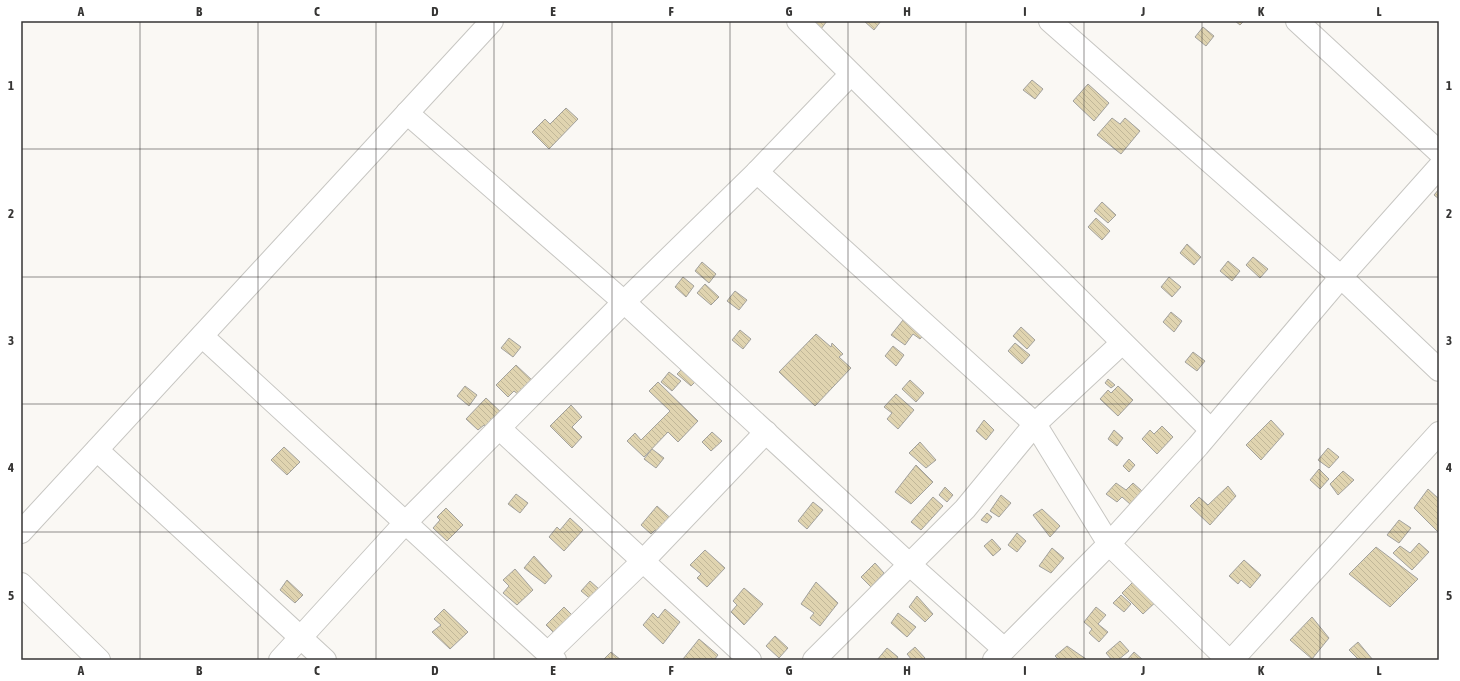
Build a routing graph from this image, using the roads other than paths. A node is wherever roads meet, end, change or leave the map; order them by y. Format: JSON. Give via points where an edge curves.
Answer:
{"nodes":[{"id":1,"x":492,"y":21,"type":"edge"},
{"id":2,"x":798,"y":21,"type":"edge"},
{"id":3,"x":1050,"y":21,"type":"edge"},
{"id":4,"x":1297,"y":21,"type":"edge"},
{"id":5,"x":851,"y":74,"type":"junction"},
{"id":6,"x":407,"y":113,"type":"junction"},
{"id":7,"x":1439,"y":152,"type":"edge"},
{"id":8,"x":1439,"y":167,"type":"edge"},
{"id":9,"x":756,"y":172,"type":"junction"},
{"id":10,"x":1341,"y":277,"type":"junction"},
{"id":11,"x":624,"y":302,"type":"junction"},
{"id":12,"x":202,"y":336,"type":"junction"},
{"id":13,"x":1122,"y":343,"type":"junction"},
{"id":14,"x":1439,"y":370,"type":"edge"},
{"id":15,"x":1035,"y":424,"type":"junction"},
{"id":16,"x":499,"y":428,"type":"junction"},
{"id":17,"x":1211,"y":430,"type":"junction"},
{"id":18,"x":766,"y":432,"type":"junction"},
{"id":19,"x":1439,"y":433,"type":"edge"},
{"id":20,"x":97,"y":450,"type":"junction"},
{"id":21,"x":405,"y":523,"type":"junction"},
{"id":22,"x":21,"y":532,"type":"edge"},
{"id":23,"x":1109,"y":544,"type":"junction"},
{"id":24,"x":643,"y":561,"type":"junction"},
{"id":25,"x":909,"y":564,"type":"junction"},
{"id":26,"x":21,"y":584,"type":"edge"},
{"id":27,"x":301,"y":638,"type":"junction"},
{"id":28,"x":999,"y":655,"type":"edge"},
{"id":29,"x":551,"y":657,"type":"edge"},
{"id":30,"x":99,"y":660,"type":"edge"},
{"id":31,"x":280,"y":660,"type":"edge"},
{"id":32,"x":326,"y":660,"type":"edge"},
{"id":33,"x":750,"y":660,"type":"edge"},
{"id":34,"x":814,"y":660,"type":"edge"},
{"id":35,"x":1228,"y":660,"type":"edge"},
{"id":36,"x":1232,"y":660,"type":"edge"}],
"edges":[{"from":1,"to":6,"type":"street"},
{"from":2,"to":5,"type":"street"},
{"from":3,"to":10,"type":"street"},
{"from":4,"to":7,"type":"street"},
{"from":5,"to":9,"type":"street"},
{"from":5,"to":13,"type":"street"},
{"from":6,"to":11,"type":"street"},
{"from":6,"to":12,"type":"street"},
{"from":8,"to":10,"type":"street"},
{"from":9,"to":11,"type":"street"},
{"from":9,"to":15,"type":"street"},
{"from":10,"to":14,"type":"street"},
{"from":10,"to":17,"type":"street"},
{"from":11,"to":16,"type":"street"},
{"from":11,"to":18,"type":"street"},
{"from":12,"to":20,"type":"street"},
{"from":12,"to":21,"type":"street"},
{"from":13,"to":15,"type":"street"},
{"from":13,"to":17,"type":"street"},
{"from":15,"to":23,"type":"street"},
{"from":15,"to":25,"type":"street","via":[[965,509]]},
{"from":16,"to":21,"type":"street"},
{"from":16,"to":24,"type":"street"},
{"from":17,"to":23,"type":"street"},
{"from":18,"to":24,"type":"street"},
{"from":18,"to":25,"type":"street"},
{"from":19,"to":36,"type":"street"},
{"from":20,"to":22,"type":"street"},
{"from":20,"to":27,"type":"street"},
{"from":21,"to":27,"type":"street"},
{"from":21,"to":29,"type":"street"},
{"from":23,"to":28,"type":"street"},
{"from":23,"to":35,"type":"street"},
{"from":24,"to":29,"type":"street"},
{"from":24,"to":33,"type":"street"},
{"from":25,"to":28,"type":"street"},
{"from":25,"to":34,"type":"street"},
{"from":26,"to":30,"type":"street"},
{"from":27,"to":31,"type":"street"},
{"from":27,"to":32,"type":"street"}]}
